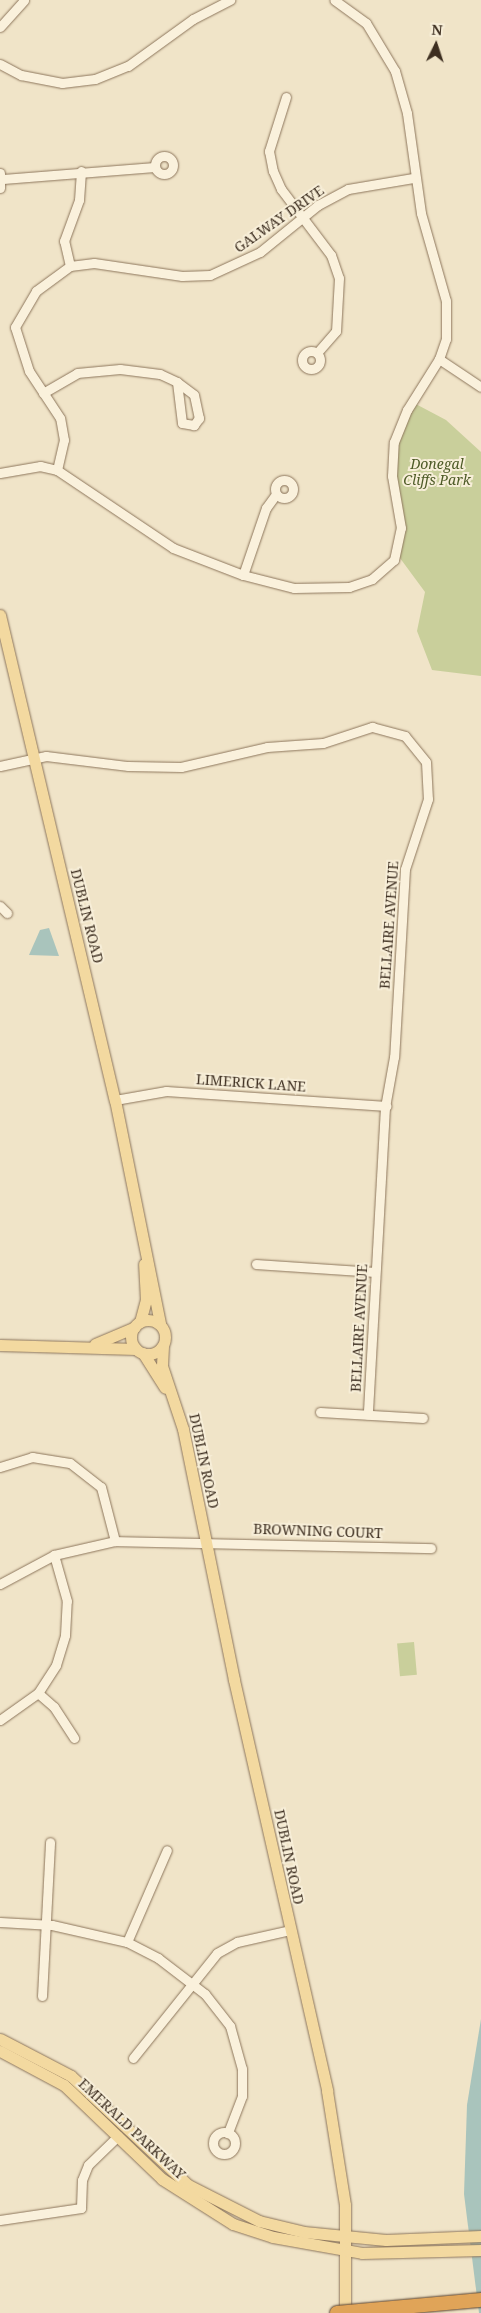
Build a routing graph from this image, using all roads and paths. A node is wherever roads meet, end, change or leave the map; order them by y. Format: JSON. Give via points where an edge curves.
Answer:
{"nodes":[{"id":1,"x":24,"y":0,"type":"edge"},
{"id":2,"x":230,"y":0,"type":"edge"},
{"id":3,"x":334,"y":0,"type":"edge"},
{"id":4,"x":0,"y":27,"type":"edge"},
{"id":5,"x":0,"y":64,"type":"edge"},
{"id":6,"x":286,"y":98,"type":"dead end"},
{"id":7,"x":155,"y":167,"type":"dead end"},
{"id":8,"x":81,"y":171,"type":"junction"},
{"id":9,"x":2,"y":176,"type":"edge"},
{"id":10,"x":413,"y":178,"type":"junction"},
{"id":11,"x":0,"y":188,"type":"edge"},
{"id":12,"x":304,"y":217,"type":"junction"},
{"id":13,"x":70,"y":266,"type":"junction"},
{"id":14,"x":317,"y":353,"type":"dead end"},
{"id":15,"x":439,"y":359,"type":"junction"},
{"id":16,"x":177,"y":382,"type":"junction"},
{"id":17,"x":481,"y":387,"type":"edge"},
{"id":18,"x":43,"y":393,"type":"junction"},
{"id":19,"x":58,"y":470,"type":"junction"},
{"id":20,"x":0,"y":473,"type":"edge"},
{"id":21,"x":276,"y":494,"type":"dead end"},
{"id":22,"x":243,"y":575,"type":"junction"},
{"id":23,"x":0,"y":615,"type":"edge"},
{"id":24,"x":33,"y":758,"type":"junction"},
{"id":25,"x":0,"y":766,"type":"edge"},
{"id":26,"x":115,"y":1100,"type":"junction"},
{"id":27,"x":386,"y":1106,"type":"junction"},
{"id":28,"x":141,"y":1225,"type":"junction"},
{"id":29,"x":256,"y":1264,"type":"dead end"},
{"id":30,"x":376,"y":1272,"type":"junction"},
{"id":31,"x":137,"y":1324,"type":"junction"},
{"id":32,"x":160,"y":1324,"type":"junction"},
{"id":33,"x":0,"y":1345,"type":"edge"},
{"id":34,"x":163,"y":1346,"type":"junction"},
{"id":35,"x":68,"y":1349,"type":"junction"},
{"id":36,"x":140,"y":1351,"type":"junction"},
{"id":37,"x":178,"y":1410,"type":"junction"},
{"id":38,"x":320,"y":1412,"type":"dead end"},
{"id":39,"x":368,"y":1414,"type":"junction"},
{"id":40,"x":423,"y":1418,"type":"dead end"},
{"id":41,"x":0,"y":1467,"type":"edge"},
{"id":42,"x":115,"y":1541,"type":"junction"},
{"id":43,"x":204,"y":1542,"type":"junction"},
{"id":44,"x":431,"y":1548,"type":"dead end"},
{"id":45,"x":54,"y":1555,"type":"junction"},
{"id":46,"x":0,"y":1584,"type":"edge"},
{"id":47,"x":38,"y":1693,"type":"junction"},
{"id":48,"x":0,"y":1720,"type":"edge"},
{"id":49,"x":74,"y":1738,"type":"dead end"},
{"id":50,"x":50,"y":1842,"type":"dead end"},
{"id":51,"x":166,"y":1850,"type":"dead end"},
{"id":52,"x":0,"y":1922,"type":"edge"},
{"id":53,"x":46,"y":1925,"type":"junction"},
{"id":54,"x":290,"y":1930,"type":"junction"},
{"id":55,"x":127,"y":1942,"type":"junction"},
{"id":56,"x":192,"y":1983,"type":"junction"},
{"id":57,"x":42,"y":1996,"type":"dead end"},
{"id":58,"x":0,"y":2039,"type":"edge"},
{"id":59,"x":0,"y":2051,"type":"edge"},
{"id":60,"x":132,"y":2058,"type":"dead end"},
{"id":61,"x":228,"y":2133,"type":"dead end"},
{"id":62,"x":118,"y":2136,"type":"junction"},
{"id":63,"x":0,"y":2220,"type":"edge"},
{"id":64,"x":347,"y":2236,"type":"junction"},
{"id":65,"x":481,"y":2236,"type":"edge"},
{"id":66,"x":348,"y":2250,"type":"junction"},
{"id":67,"x":481,"y":2250,"type":"edge"},
{"id":68,"x":481,"y":2300,"type":"edge"},
{"id":69,"x":337,"y":2313,"type":"edge"},
{"id":70,"x":345,"y":2313,"type":"edge"}],
"edges":[{"from":1,"to":4,"type":"street"},
{"from":2,"to":5,"type":"street","via":[[193,19],[128,66],[95,78],[62,83],[21,75]]},
{"from":3,"to":10,"type":"street","via":[[366,23],[395,71],[408,119]]},
{"from":6,"to":12,"type":"street","via":[[269,151],[281,189]]},
{"from":7,"to":8,"type":"street"},
{"from":8,"to":9,"type":"street"},
{"from":8,"to":13,"type":"street","via":[[79,200],[64,241]]},
{"from":9,"to":11,"type":"street"},
{"from":10,"to":12,"type":"street","name":"GALWAY DRIVE","via":[[348,189]]},
{"from":10,"to":15,"type":"street","via":[[446,299],[446,339]]},
{"from":12,"to":13,"type":"street","name":"GALWAY DRIVE","via":[[260,252],[210,275],[182,276],[94,263]]},
{"from":12,"to":14,"type":"street","via":[[331,255],[340,285],[336,331]]},
{"from":13,"to":18,"type":"street","name":"GALWAY DRIVE","via":[[36,291],[15,327],[18,348]]},
{"from":15,"to":17,"type":"street"},
{"from":15,"to":22,"type":"street","via":[[407,410],[394,442],[400,548],[379,575],[343,589],[301,589]]},
{"from":16,"to":16,"type":"street","via":[[194,395],[199,418],[194,426],[182,423]]},
{"from":16,"to":18,"type":"street","via":[[160,374],[120,369],[77,373]]},
{"from":18,"to":19,"type":"street","name":"GALWAY DRIVE","via":[[60,418],[64,440]]},
{"from":19,"to":20,"type":"street","via":[[40,466]]},
{"from":19,"to":22,"type":"street","via":[[173,548]]},
{"from":21,"to":22,"type":"street","via":[[266,508]]},
{"from":23,"to":24,"type":"main road","name":"DUBLIN ROAD"},
{"from":24,"to":25,"type":"street","name":"BELLAIRE AVENUE"},
{"from":24,"to":26,"type":"main road","name":"DUBLIN ROAD"},
{"from":24,"to":27,"type":"street","name":"BELLAIRE AVENUE","via":[[181,766],[267,747],[323,743],[372,727],[413,742],[426,762],[430,786],[405,869],[394,1057]]},
{"from":26,"to":27,"type":"street","name":"LIMERICK LANE","via":[[166,1091]]},
{"from":26,"to":28,"type":"main road","name":"DUBLIN ROAD"},
{"from":27,"to":30,"type":"street","name":"BELLAIRE AVENUE"},
{"from":28,"to":31,"type":"main road","name":"DUBLIN ROAD","via":[[146,1300]]},
{"from":28,"to":32,"type":"main road","name":"DUBLIN ROAD"},
{"from":29,"to":30,"type":"street"},
{"from":30,"to":39,"type":"street","name":"BELLAIRE AVENUE"},
{"from":31,"to":32,"type":"main road"},
{"from":31,"to":35,"type":"main road","via":[[107,1342]]},
{"from":31,"to":36,"type":"main road","via":[[131,1335]]},
{"from":32,"to":34,"type":"main road","via":[[165,1332]]},
{"from":33,"to":35,"type":"main road"},
{"from":34,"to":36,"type":"main road"},
{"from":34,"to":37,"type":"main road","name":"DUBLIN ROAD","via":[[162,1366]]},
{"from":35,"to":36,"type":"main road"},
{"from":36,"to":37,"type":"main road","name":"DUBLIN ROAD"},
{"from":37,"to":43,"type":"main road","name":"DUBLIN ROAD"},
{"from":38,"to":39,"type":"street"},
{"from":39,"to":40,"type":"street"},
{"from":41,"to":42,"type":"street","via":[[32,1457],[70,1463],[100,1487]]},
{"from":42,"to":43,"type":"street","name":"BROWNING COURT"},
{"from":42,"to":45,"type":"street","name":"BROWNING COURT"},
{"from":43,"to":44,"type":"street","name":"BROWNING COURT"},
{"from":43,"to":54,"type":"main road","name":"DUBLIN ROAD"},
{"from":45,"to":46,"type":"street","name":"BROWNING COURT"},
{"from":45,"to":47,"type":"street","via":[[67,1601],[65,1635],[56,1665]]},
{"from":47,"to":48,"type":"street"},
{"from":47,"to":49,"type":"street","via":[[54,1707]]},
{"from":50,"to":53,"type":"street"},
{"from":51,"to":55,"type":"street"},
{"from":52,"to":53,"type":"street"},
{"from":53,"to":55,"type":"street"},
{"from":53,"to":57,"type":"street"},
{"from":54,"to":56,"type":"street","via":[[230,1945]]},
{"from":54,"to":64,"type":"main road","name":"DUBLIN ROAD","via":[[327,2090]]},
{"from":55,"to":56,"type":"street"},
{"from":56,"to":60,"type":"street"},
{"from":56,"to":61,"type":"street","via":[[222,2012],[236,2040],[242,2096]]},
{"from":58,"to":64,"type":"main road","name":"EMERALD PARKWAY","via":[[71,2076],[169,2170],[220,2204],[281,2227]]},
{"from":59,"to":62,"type":"main road","name":"EMERALD PARKWAY","via":[[64,2085]]},
{"from":62,"to":63,"type":"street","via":[[88,2165],[82,2180],[81,2208]]},
{"from":62,"to":66,"type":"main road","name":"EMERALD PARKWAY","via":[[180,2194],[233,2224]]},
{"from":64,"to":65,"type":"main road","name":"EMERALD PARKWAY","via":[[386,2240]]},
{"from":64,"to":66,"type":"main road","name":"DUBLIN ROAD"},
{"from":66,"to":67,"type":"main road","name":"EMERALD PARKWAY","via":[[385,2254]]},
{"from":66,"to":70,"type":"main road","name":"DUBLIN ROAD"},
{"from":68,"to":69,"type":"highway","bridge":true}]}
